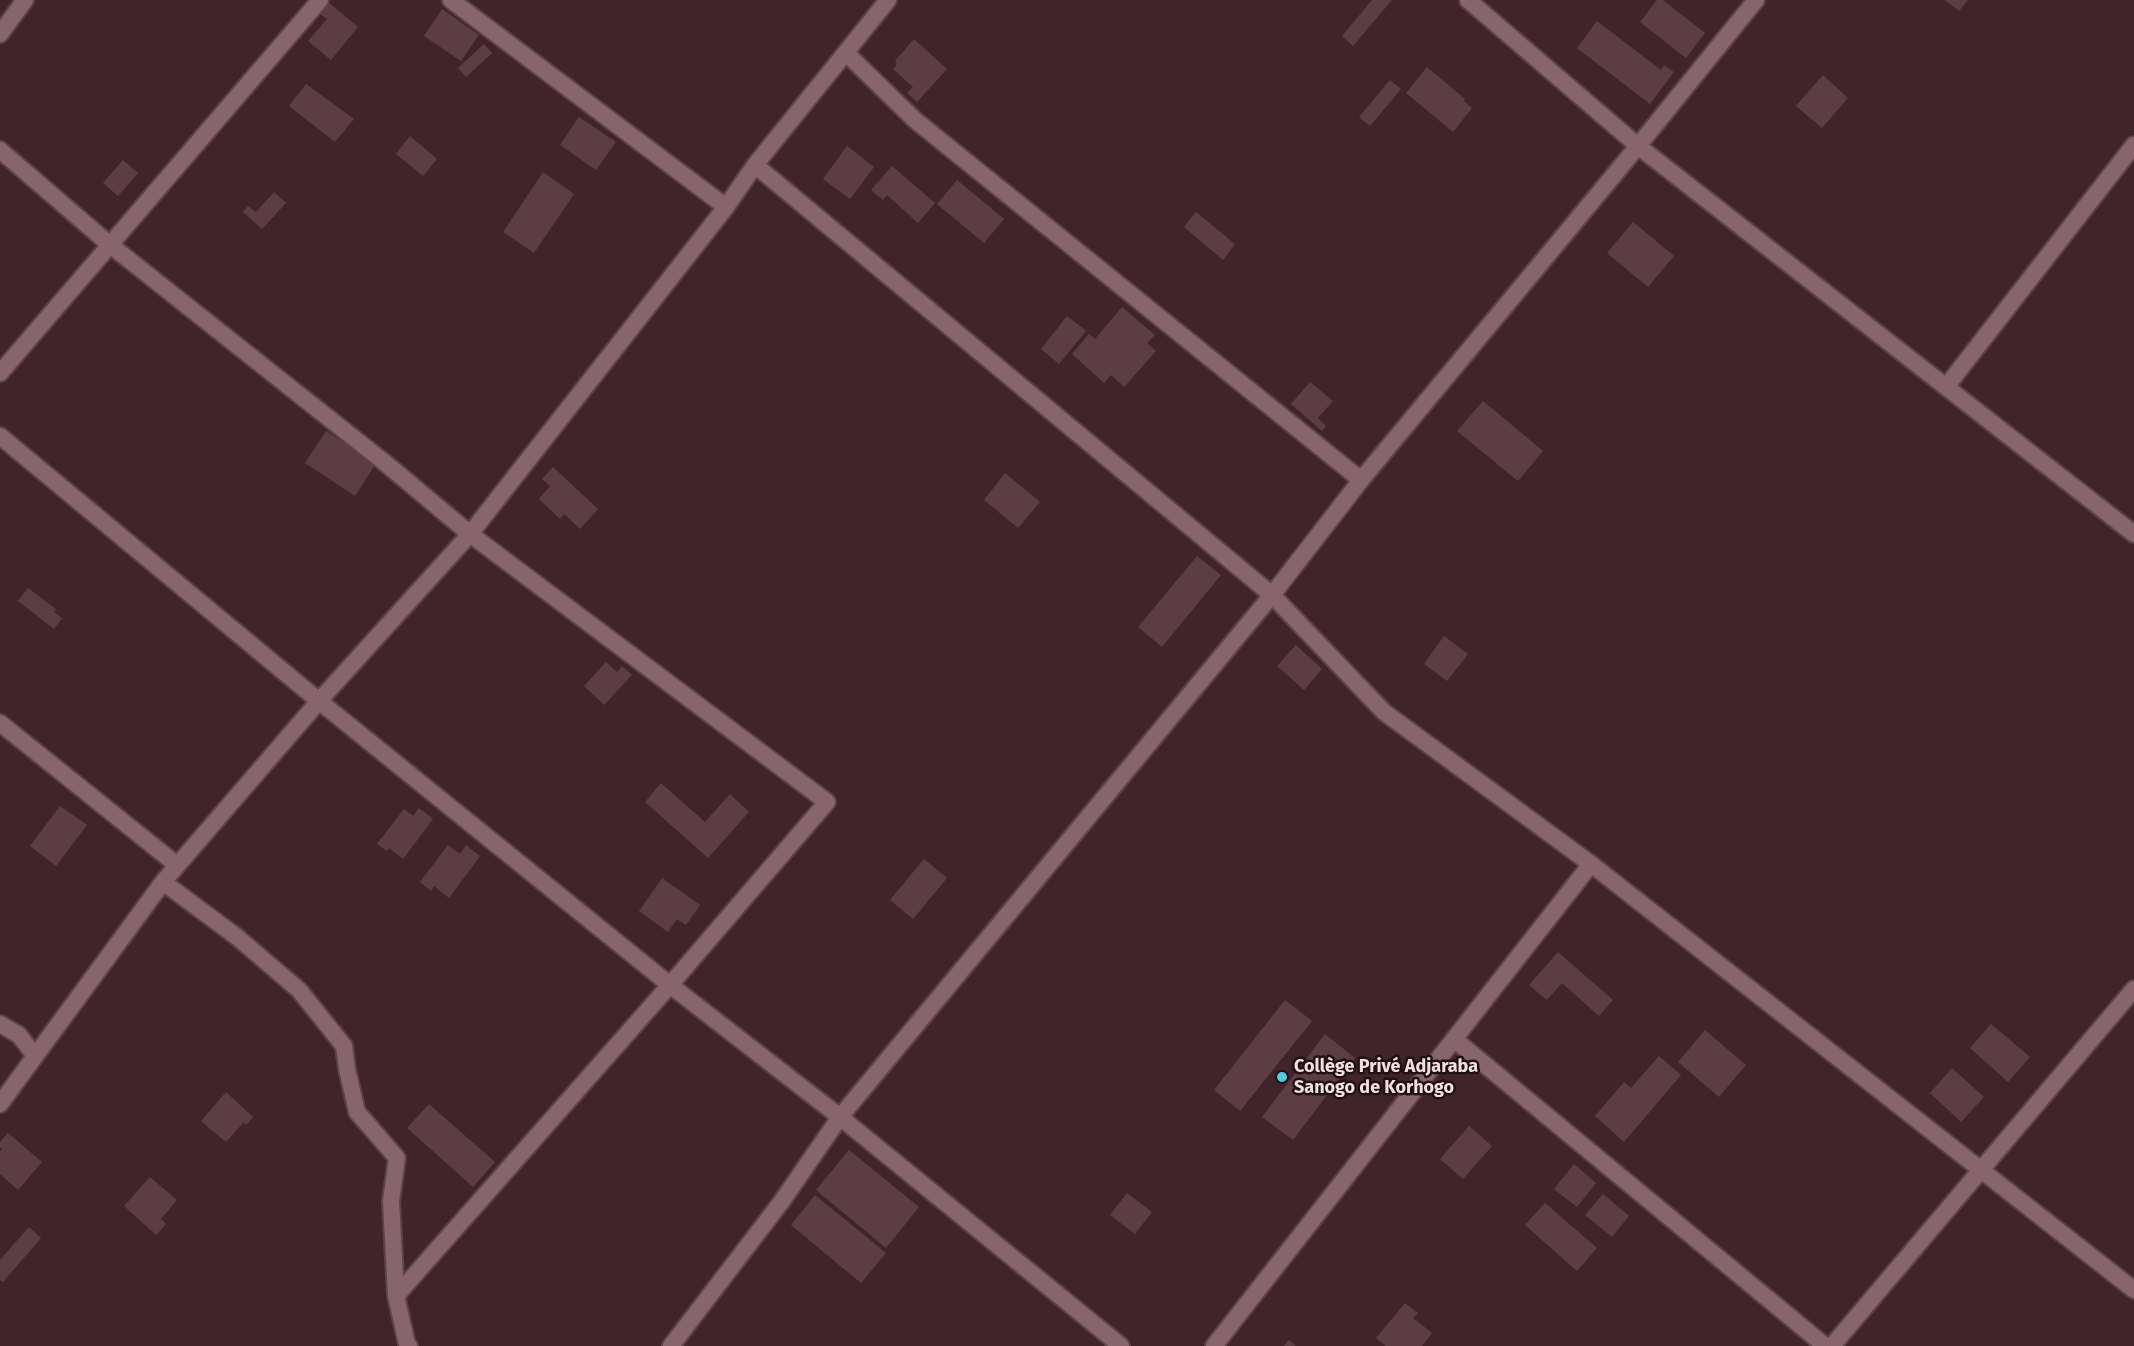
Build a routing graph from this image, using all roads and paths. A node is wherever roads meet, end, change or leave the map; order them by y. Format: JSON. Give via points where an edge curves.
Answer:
{"nodes":[{"id":1,"x":25,"y":0,"type":"edge"},
{"id":2,"x":320,"y":0,"type":"edge"},
{"id":3,"x":450,"y":0,"type":"edge"},
{"id":4,"x":888,"y":0,"type":"edge"},
{"id":5,"x":1756,"y":0,"type":"edge"},
{"id":6,"x":1473,"y":2,"type":"edge"},
{"id":7,"x":0,"y":34,"type":"edge"},
{"id":8,"x":846,"y":53,"type":"junction"},
{"id":9,"x":2134,"y":145,"type":"edge"},
{"id":10,"x":1638,"y":146,"type":"junction"},
{"id":11,"x":0,"y":150,"type":"edge"},
{"id":12,"x":755,"y":165,"type":"junction"},
{"id":13,"x":726,"y":207,"type":"junction"},
{"id":14,"x":109,"y":244,"type":"junction"},
{"id":15,"x":0,"y":373,"type":"edge"},
{"id":16,"x":1946,"y":387,"type":"junction"},
{"id":17,"x":0,"y":436,"type":"edge"},
{"id":18,"x":1361,"y":480,"type":"junction"},
{"id":19,"x":470,"y":534,"type":"junction"},
{"id":20,"x":2134,"y":534,"type":"edge"},
{"id":21,"x":1272,"y":595,"type":"junction"},
{"id":22,"x":318,"y":701,"type":"junction"},
{"id":23,"x":0,"y":723,"type":"edge"},
{"id":24,"x":1591,"y":864,"type":"junction"},
{"id":25,"x":177,"y":865,"type":"junction"},
{"id":26,"x":163,"y":882,"type":"junction"},
{"id":27,"x":670,"y":985,"type":"junction"},
{"id":28,"x":2134,"y":989,"type":"edge"},
{"id":29,"x":0,"y":1024,"type":"edge"},
{"id":30,"x":1454,"y":1039,"type":"junction"},
{"id":31,"x":35,"y":1056,"type":"junction"},
{"id":32,"x":0,"y":1104,"type":"edge"},
{"id":33,"x":840,"y":1117,"type":"junction"},
{"id":34,"x":1982,"y":1169,"type":"junction"},
{"id":35,"x":2134,"y":1290,"type":"edge"},
{"id":36,"x":396,"y":1296,"type":"junction"},
{"id":37,"x":409,"y":1346,"type":"edge"},
{"id":38,"x":671,"y":1346,"type":"edge"},
{"id":39,"x":1121,"y":1346,"type":"edge"},
{"id":40,"x":1214,"y":1346,"type":"edge"},
{"id":41,"x":1825,"y":1346,"type":"edge"},
{"id":42,"x":1832,"y":1346,"type":"edge"}],
"edges":[{"from":1,"to":7,"type":"street"},
{"from":2,"to":14,"type":"street"},
{"from":3,"to":13,"type":"street"},
{"from":4,"to":8,"type":"street"},
{"from":5,"to":10,"type":"street"},
{"from":6,"to":10,"type":"street"},
{"from":8,"to":12,"type":"street"},
{"from":8,"to":18,"type":"street","via":[[915,120]]},
{"from":9,"to":16,"type":"street"},
{"from":10,"to":16,"type":"street"},
{"from":10,"to":18,"type":"street"},
{"from":11,"to":14,"type":"street"},
{"from":12,"to":13,"type":"street"},
{"from":12,"to":21,"type":"street"},
{"from":13,"to":19,"type":"street"},
{"from":14,"to":15,"type":"street"},
{"from":14,"to":19,"type":"street"},
{"from":16,"to":20,"type":"street"},
{"from":17,"to":22,"type":"street"},
{"from":18,"to":21,"type":"street"},
{"from":19,"to":22,"type":"street"},
{"from":19,"to":27,"type":"street","via":[[827,802]]},
{"from":21,"to":24,"type":"street","via":[[1384,712]]},
{"from":21,"to":33,"type":"street"},
{"from":22,"to":25,"type":"street"},
{"from":22,"to":27,"type":"street"},
{"from":23,"to":25,"type":"street"},
{"from":24,"to":30,"type":"street"},
{"from":24,"to":34,"type":"street"},
{"from":25,"to":26,"type":"street"},
{"from":26,"to":31,"type":"street"},
{"from":26,"to":36,"type":"street","via":[[299,990],[344,1046],[357,1112],[397,1158],[391,1201]]},
{"from":27,"to":33,"type":"street"},
{"from":27,"to":36,"type":"street"},
{"from":28,"to":34,"type":"street"},
{"from":29,"to":31,"type":"street","via":[[19,1035]]},
{"from":30,"to":40,"type":"street"},
{"from":30,"to":41,"type":"street"},
{"from":31,"to":32,"type":"street"},
{"from":33,"to":38,"type":"street","via":[[782,1201]]},
{"from":33,"to":39,"type":"street"},
{"from":34,"to":35,"type":"street"},
{"from":34,"to":42,"type":"street"},
{"from":36,"to":37,"type":"street"}]}
